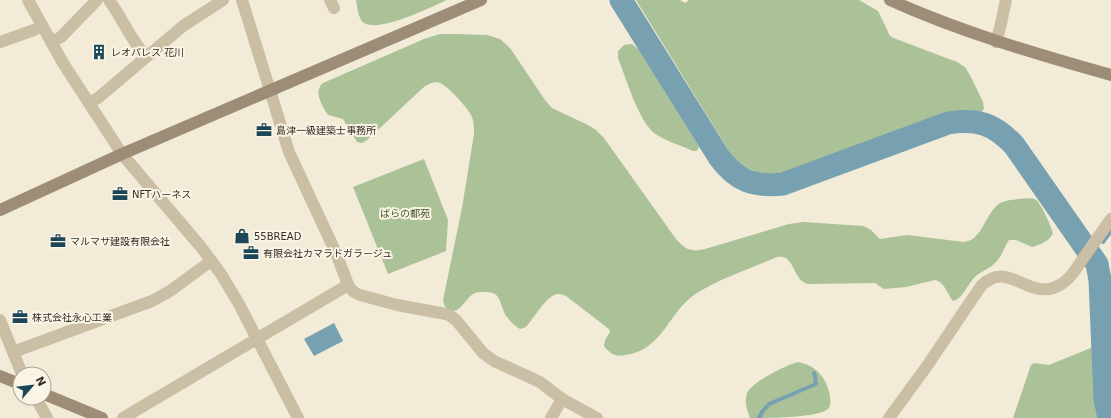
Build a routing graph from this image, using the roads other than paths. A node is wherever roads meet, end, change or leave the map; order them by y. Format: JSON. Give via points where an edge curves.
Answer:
{"nodes":[{"id":1,"x":28,"y":0,"type":"edge"},
{"id":2,"x":97,"y":0,"type":"edge"},
{"id":3,"x":110,"y":0,"type":"edge"},
{"id":4,"x":223,"y":0,"type":"edge"},
{"id":5,"x":242,"y":0,"type":"edge"},
{"id":6,"x":481,"y":0,"type":"edge"},
{"id":7,"x":1006,"y":0,"type":"edge"},
{"id":8,"x":898,"y":2,"type":"edge"},
{"id":9,"x":42,"y":26,"type":"junction"},
{"id":10,"x":0,"y":42,"type":"edge"},
{"id":11,"x":51,"y":42,"type":"junction"},
{"id":12,"x":996,"y":42,"type":"junction"},
{"id":13,"x":146,"y":58,"type":"junction"},
{"id":14,"x":1111,"y":75,"type":"edge"},
{"id":15,"x":271,"y":90,"type":"junction"},
{"id":16,"x":89,"y":103,"type":"junction"},
{"id":17,"x":122,"y":154,"type":"junction"},
{"id":18,"x":0,"y":210,"type":"edge"},
{"id":19,"x":1111,"y":219,"type":"edge"},
{"id":20,"x":211,"y":261,"type":"junction"},
{"id":21,"x":348,"y":285,"type":"junction"},
{"id":22,"x":0,"y":320,"type":"edge"},
{"id":23,"x":257,"y":339,"type":"junction"},
{"id":24,"x":13,"y":352,"type":"junction"},
{"id":25,"x":19,"y":366,"type":"edge"},
{"id":26,"x":0,"y":376,"type":"edge"},
{"id":27,"x":12,"y":381,"type":"edge"},
{"id":28,"x":52,"y":397,"type":"edge"},
{"id":29,"x":562,"y":399,"type":"junction"},
{"id":30,"x":40,"y":406,"type":"edge"},
{"id":31,"x":47,"y":418,"type":"edge"},
{"id":32,"x":102,"y":418,"type":"edge"},
{"id":33,"x":123,"y":418,"type":"edge"},
{"id":34,"x":298,"y":418,"type":"edge"},
{"id":35,"x":551,"y":418,"type":"edge"},
{"id":36,"x":597,"y":418,"type":"edge"},
{"id":37,"x":889,"y":418,"type":"edge"}],
"edges":[{"from":1,"to":9,"type":"street"},
{"from":2,"to":11,"type":"street","via":[[61,37]]},
{"from":3,"to":13,"type":"street"},
{"from":4,"to":13,"type":"street","via":[[183,26]]},
{"from":5,"to":15,"type":"street"},
{"from":6,"to":15,"type":"street"},
{"from":7,"to":12,"type":"street"},
{"from":8,"to":12,"type":"street","via":[[946,24]]},
{"from":9,"to":10,"type":"street"},
{"from":9,"to":11,"type":"street"},
{"from":11,"to":16,"type":"street"},
{"from":12,"to":14,"type":"street"},
{"from":13,"to":16,"type":"street"},
{"from":15,"to":17,"type":"street"},
{"from":15,"to":21,"type":"street","via":[[289,152],[336,253]]},
{"from":16,"to":17,"type":"street"},
{"from":17,"to":18,"type":"street"},
{"from":17,"to":20,"type":"street"},
{"from":19,"to":37,"type":"street","via":[[1070,278],[1060,285],[1048,289],[1031,288],[1009,277],[1001,276],[986,280]]},
{"from":20,"to":23,"type":"street","via":[[239,304]]},
{"from":20,"to":24,"type":"street","via":[[152,301]]},
{"from":21,"to":23,"type":"street"},
{"from":21,"to":29,"type":"street","via":[[360,295],[398,306],[449,315],[483,353],[494,361],[540,382]]},
{"from":22,"to":24,"type":"street"},
{"from":23,"to":33,"type":"street"},
{"from":23,"to":34,"type":"street"},
{"from":24,"to":25,"type":"street"},
{"from":26,"to":27,"type":"street"},
{"from":28,"to":32,"type":"street"},
{"from":29,"to":35,"type":"street"},
{"from":29,"to":36,"type":"street"},
{"from":30,"to":31,"type":"street"}]}
